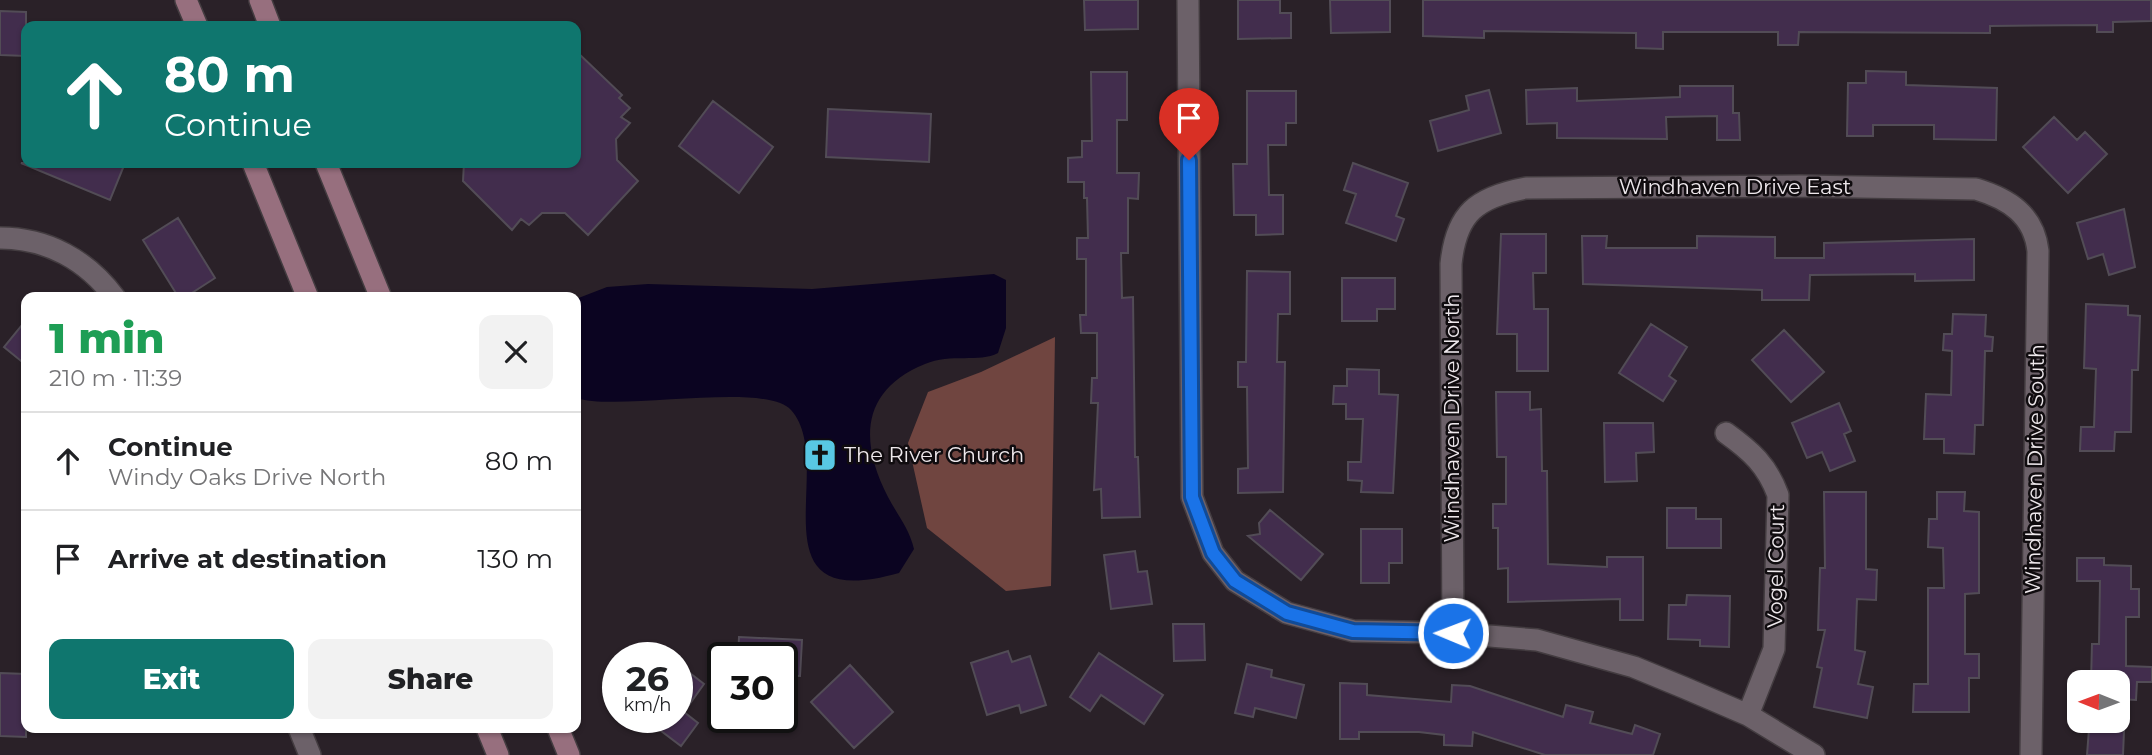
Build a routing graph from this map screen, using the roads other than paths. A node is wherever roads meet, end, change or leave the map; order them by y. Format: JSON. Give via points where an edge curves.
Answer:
{"nodes":[{"id":1,"x":186,"y":0,"type":"edge"},
{"id":2,"x":260,"y":0,"type":"edge"},
{"id":3,"x":1188,"y":0,"type":"edge"},
{"id":4,"x":195,"y":21,"type":"edge"},
{"id":5,"x":269,"y":21,"type":"edge"},
{"id":6,"x":255,"y":168,"type":"edge"},
{"id":7,"x":328,"y":168,"type":"edge"},
{"id":8,"x":2003,"y":197,"type":"joint"},
{"id":9,"x":1473,"y":209,"type":"joint"},
{"id":10,"x":0,"y":238,"type":"edge"},
{"id":11,"x":110,"y":292,"type":"edge"},
{"id":12,"x":306,"y":292,"type":"edge"},
{"id":13,"x":379,"y":292,"type":"edge"},
{"id":14,"x":1726,"y":433,"type":"dead end"},
{"id":15,"x":1453,"y":633,"type":"junction"},
{"id":16,"x":1748,"y":715,"type":"junction"},
{"id":17,"x":301,"y":733,"type":"edge"},
{"id":18,"x":488,"y":733,"type":"edge"},
{"id":19,"x":560,"y":733,"type":"edge"},
{"id":20,"x":310,"y":755,"type":"edge"},
{"id":21,"x":498,"y":755,"type":"edge"},
{"id":22,"x":569,"y":755,"type":"edge"},
{"id":23,"x":1814,"y":755,"type":"edge"},
{"id":24,"x":2031,"y":755,"type":"edge"}],
"edges":[{"from":1,"to":4,"type":"main road"},
{"from":2,"to":5,"type":"main road"},
{"from":3,"to":15,"type":"street","via":[[1192,497],[1213,553],[1235,581],[1287,613],[1353,631]]},
{"from":6,"to":12,"type":"main road"},
{"from":7,"to":13,"type":"main road"},
{"from":8,"to":9,"type":"street","name":"Windhaven Drive East","via":[[1959,187],[1526,188],[1496,193]]},
{"from":8,"to":24,"type":"street","name":"Windhaven Drive South","via":[[2036,235],[2038,251]]},
{"from":9,"to":15,"type":"street","name":"Windhaven Drive North","via":[[1454,237],[1451,264]]},
{"from":10,"to":11,"type":"street","via":[[26,238],[84,263]]},
{"from":14,"to":16,"type":"street","name":"Vogel Court","via":[[1756,455],[1778,495],[1773,649]]},
{"from":15,"to":16,"type":"street","via":[[1537,640],[1634,667]]},
{"from":16,"to":23,"type":"street"},
{"from":17,"to":20,"type":"street"},
{"from":18,"to":21,"type":"main road"},
{"from":19,"to":22,"type":"main road"}]}
